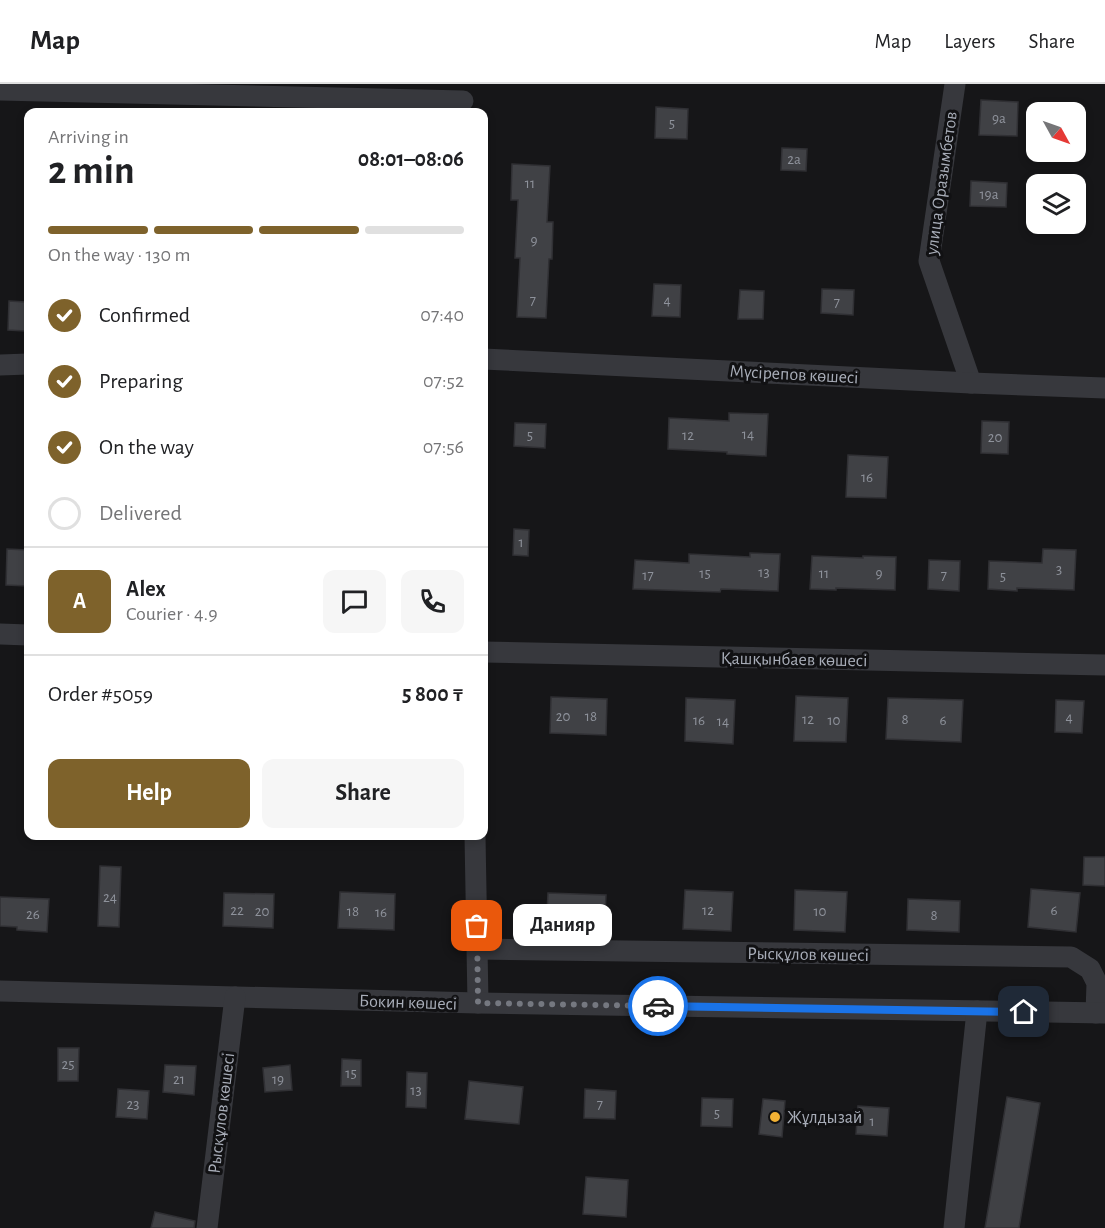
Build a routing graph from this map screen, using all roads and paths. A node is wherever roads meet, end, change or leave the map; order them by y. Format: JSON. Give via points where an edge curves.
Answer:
{"nodes":[{"id":1,"x":955,"y":84,"type":"edge"},
{"id":2,"x":0,"y":90,"type":"edge"},
{"id":3,"x":463,"y":99,"type":"edge"},
{"id":4,"x":488,"y":359,"type":"edge"},
{"id":5,"x":24,"y":364,"type":"edge"},
{"id":6,"x":0,"y":365,"type":"edge"},
{"id":7,"x":971,"y":383,"type":"junction"},
{"id":8,"x":1105,"y":388,"type":"edge"},
{"id":9,"x":0,"y":634,"type":"edge"},
{"id":10,"x":24,"y":635,"type":"edge"},
{"id":11,"x":488,"y":652,"type":"edge"},
{"id":12,"x":1105,"y":665,"type":"edge"},
{"id":13,"x":475,"y":840,"type":"edge"},
{"id":14,"x":477,"y":949,"type":"junction"},
{"id":15,"x":0,"y":991,"type":"edge"},
{"id":16,"x":235,"y":997,"type":"junction"},
{"id":17,"x":478,"y":1003,"type":"junction"},
{"id":18,"x":977,"y":1011,"type":"junction"},
{"id":19,"x":1100,"y":1013,"type":"edge"},
{"id":20,"x":207,"y":1228,"type":"edge"},
{"id":21,"x":954,"y":1228,"type":"edge"}],
"edges":[{"from":1,"to":7,"type":"street","name":"улица Оразымбетов","via":[[929,261]]},
{"from":2,"to":3,"type":"street"},
{"from":4,"to":7,"type":"street","name":"Мүсірепов көшесі"},
{"from":5,"to":6,"type":"street"},
{"from":7,"to":8,"type":"street","name":"Мүсірепов көшесі"},
{"from":9,"to":10,"type":"street"},
{"from":11,"to":12,"type":"street","name":"Қашқынбаев көшесі"},
{"from":13,"to":14,"type":"street"},
{"from":14,"to":17,"type":"street"},
{"from":14,"to":19,"type":"street","name":"Рысқұлов көшесі","via":[[1071,957],[1090,969],[1097,983]]},
{"from":15,"to":16,"type":"street","name":"Бокин көшесі"},
{"from":16,"to":17,"type":"street","name":"Бокин көшесі"},
{"from":16,"to":20,"type":"street","name":"Рысқұлов көшесі"},
{"from":17,"to":18,"type":"street","name":"Бокин көшесі"},
{"from":18,"to":19,"type":"street","name":"Бокин көшесі"},
{"from":18,"to":21,"type":"street"}]}
